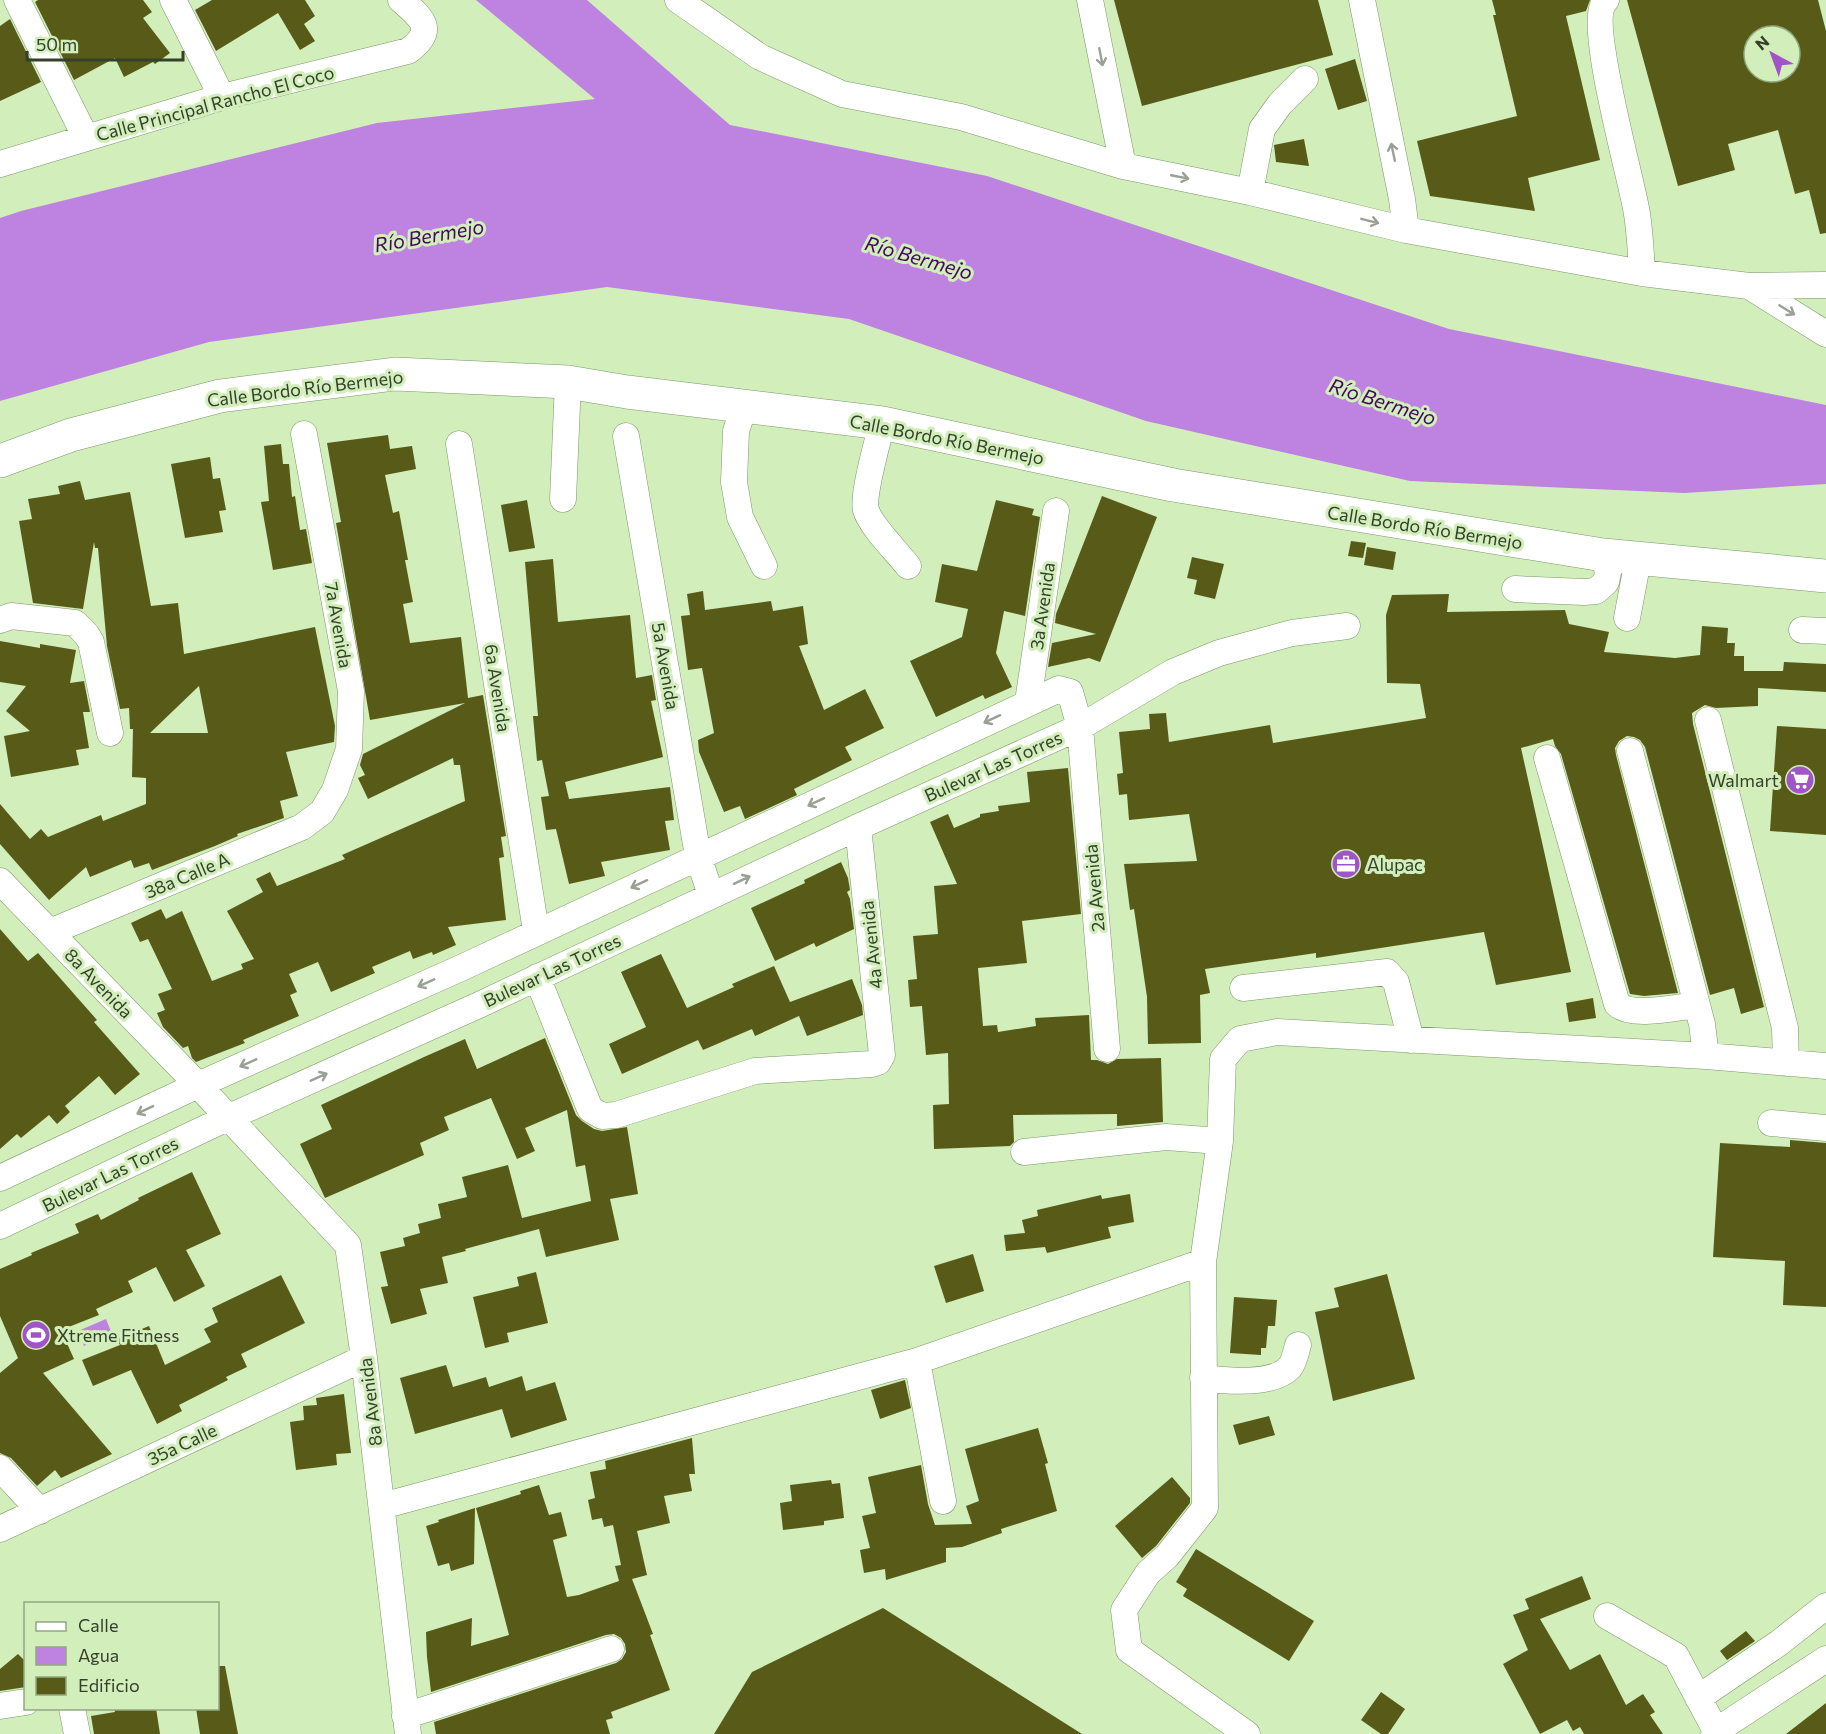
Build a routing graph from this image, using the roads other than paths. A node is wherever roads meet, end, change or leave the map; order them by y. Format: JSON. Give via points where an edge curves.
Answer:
{"nodes":[{"id":1,"x":17,"y":0,"type":"edge"},
{"id":2,"x":173,"y":0,"type":"edge"},
{"id":3,"x":401,"y":0,"type":"edge"},
{"id":4,"x":678,"y":0,"type":"edge"},
{"id":5,"x":1090,"y":0,"type":"edge"},
{"id":6,"x":1362,"y":0,"type":"edge"},
{"id":7,"x":1606,"y":0,"type":"edge"},
{"id":8,"x":1305,"y":79,"type":"dead end"},
{"id":9,"x":222,"y":97,"type":"junction"},
{"id":10,"x":86,"y":138,"type":"junction"},
{"id":11,"x":0,"y":164,"type":"edge"},
{"id":12,"x":1123,"y":166,"type":"junction"},
{"id":13,"x":1250,"y":192,"type":"junction"},
{"id":14,"x":1406,"y":230,"type":"junction"},
{"id":15,"x":1642,"y":273,"type":"junction"},
{"id":16,"x":1826,"y":285,"type":"edge"},
{"id":17,"x":1749,"y":286,"type":"junction"},
{"id":18,"x":1826,"y":291,"type":"edge"},
{"id":19,"x":1825,"y":334,"type":"edge"},
{"id":20,"x":568,"y":382,"type":"junction"},
{"id":21,"x":744,"y":407,"type":"junction"},
{"id":22,"x":882,"y":423,"type":"junction"},
{"id":23,"x":304,"y":434,"type":"dead end"},
{"id":24,"x":626,"y":436,"type":"dead end"},
{"id":25,"x":459,"y":444,"type":"dead end"},
{"id":26,"x":0,"y":461,"type":"edge"},
{"id":27,"x":563,"y":499,"type":"dead end"},
{"id":28,"x":1056,"y":511,"type":"dead end"},
{"id":29,"x":1603,"y":555,"type":"junction"},
{"id":30,"x":1638,"y":560,"type":"junction"},
{"id":31,"x":764,"y":566,"type":"dead end"},
{"id":32,"x":908,"y":566,"type":"dead end"},
{"id":33,"x":1826,"y":576,"type":"edge"},
{"id":34,"x":1515,"y":590,"type":"dead end"},
{"id":35,"x":1627,"y":618,"type":"dead end"},
{"id":36,"x":0,"y":620,"type":"edge"},
{"id":37,"x":1347,"y":626,"type":"dead end"},
{"id":38,"x":1028,"y":702,"type":"junction"},
{"id":39,"x":1708,"y":720,"type":"dead end"},
{"id":40,"x":1080,"y":727,"type":"junction"},
{"id":41,"x":110,"y":733,"type":"dead end"},
{"id":42,"x":1630,"y":751,"type":"dead end"},
{"id":43,"x":1547,"y":758,"type":"dead end"},
{"id":44,"x":322,"y":812,"type":"joint"},
{"id":45,"x":858,"y":827,"type":"junction"},
{"id":46,"x":698,"y":856,"type":"junction"},
{"id":47,"x":0,"y":881,"type":"edge"},
{"id":48,"x":711,"y":895,"type":"junction"},
{"id":49,"x":536,"y":931,"type":"junction"},
{"id":50,"x":50,"y":932,"type":"junction"},
{"id":51,"x":460,"y":968,"type":"junction"},
{"id":52,"x":537,"y":977,"type":"junction"},
{"id":53,"x":1244,"y":988,"type":"dead end"},
{"id":54,"x":479,"y":1005,"type":"junction"},
{"id":55,"x":1697,"y":1005,"type":"junction"},
{"id":56,"x":1411,"y":1040,"type":"junction"},
{"id":57,"x":1107,"y":1049,"type":"dead end"},
{"id":58,"x":1706,"y":1056,"type":"junction"},
{"id":59,"x":1786,"y":1063,"type":"junction"},
{"id":60,"x":1826,"y":1066,"type":"edge"},
{"id":61,"x":198,"y":1085,"type":"junction"},
{"id":62,"x":227,"y":1118,"type":"junction"},
{"id":63,"x":1771,"y":1123,"type":"dead end"},
{"id":64,"x":1826,"y":1128,"type":"edge"},
{"id":65,"x":1220,"y":1141,"type":"junction"},
{"id":66,"x":1024,"y":1152,"type":"dead end"},
{"id":67,"x":0,"y":1178,"type":"edge"},
{"id":68,"x":0,"y":1226,"type":"edge"},
{"id":69,"x":1203,"y":1262,"type":"junction"},
{"id":70,"x":1298,"y":1345,"type":"dead end"},
{"id":71,"x":364,"y":1358,"type":"junction"},
{"id":72,"x":917,"y":1361,"type":"junction"},
{"id":73,"x":1203,"y":1378,"type":"junction"},
{"id":74,"x":0,"y":1468,"type":"edge"},
{"id":75,"x":943,"y":1501,"type":"dead end"},
{"id":76,"x":382,"y":1506,"type":"junction"},
{"id":77,"x":40,"y":1511,"type":"junction"},
{"id":78,"x":0,"y":1530,"type":"edge"},
{"id":79,"x":1826,"y":1605,"type":"edge"},
{"id":80,"x":1607,"y":1616,"type":"dead end"},
{"id":81,"x":611,"y":1649,"type":"dead end"},
{"id":82,"x":1826,"y":1659,"type":"edge"},
{"id":83,"x":1698,"y":1698,"type":"junction"},
{"id":84,"x":24,"y":1702,"type":"edge"},
{"id":85,"x":0,"y":1706,"type":"edge"},
{"id":86,"x":72,"y":1710,"type":"edge"},
{"id":87,"x":407,"y":1725,"type":"edge"},
{"id":88,"x":1715,"y":1733,"type":"edge"},
{"id":89,"x":77,"y":1734,"type":"edge"},
{"id":90,"x":1247,"y":1734,"type":"edge"}],
"edges":[{"from":1,"to":10,"type":"street"},
{"from":2,"to":9,"type":"street"},
{"from":3,"to":9,"type":"street","name":"Calle Principal Rancho El Coco","via":[[421,16],[425,25],[424,35],[408,51]]},
{"from":4,"to":12,"type":"street","via":[[760,57],[842,94],[961,117]]},
{"from":5,"to":12,"type":"street","one_way":true},
{"from":14,"to":6,"type":"street","one_way":true},
{"from":7,"to":15,"type":"street","via":[[1599,17],[1602,50],[1638,214]]},
{"from":8,"to":13,"type":"street","via":[[1262,129]]},
{"from":9,"to":10,"type":"street","name":"Calle Principal Rancho El Coco"},
{"from":10,"to":11,"type":"street","name":"Calle Principal Rancho El Coco"},
{"from":12,"to":13,"type":"street","one_way":true},
{"from":13,"to":14,"type":"street","one_way":true},
{"from":14,"to":15,"type":"street"},
{"from":15,"to":17,"type":"street"},
{"from":16,"to":17,"type":"street"},
{"from":17,"to":19,"type":"street","one_way":true},
{"from":18,"to":19,"type":"street","via":[[1818,314]]},
{"from":20,"to":21,"type":"main road","name":"Calle Bordo Río Bermejo"},
{"from":20,"to":26,"type":"main road","name":"Calle Bordo Río Bermejo","via":[[395,374],[220,396],[71,435]]},
{"from":20,"to":27,"type":"street"},
{"from":21,"to":22,"type":"main road","name":"Calle Bordo Río Bermejo"},
{"from":21,"to":31,"type":"street","via":[[736,432],[734,482],[740,517]]},
{"from":22,"to":29,"type":"main road","name":"Calle Bordo Río Bermejo","via":[[1173,485]]},
{"from":22,"to":32,"type":"street","via":[[866,509]]},
{"from":23,"to":44,"type":"street","name":"7a Avenida","via":[[351,691],[349,749],[335,790]]},
{"from":24,"to":46,"type":"street","name":"5a Avenida"},
{"from":25,"to":49,"type":"street","name":"6a Avenida"},
{"from":28,"to":38,"type":"street","name":"3a Avenida"},
{"from":29,"to":30,"type":"main road","name":"Calle Bordo Río Bermejo"},
{"from":29,"to":34,"type":"street","via":[[1608,572],[1606,582],[1596,591]]},
{"from":30,"to":33,"type":"main road","name":"Calle Bordo Río Bermejo"},
{"from":30,"to":35,"type":"street"},
{"from":36,"to":41,"type":"street","via":[[11,616],[75,623],[86,634]]},
{"from":37,"to":40,"type":"street","via":[[1292,633],[1219,653],[1173,672]]},
{"from":38,"to":40,"type":"street","name":"Bulevar Las Torres","via":[[1059,688],[1070,692]]},
{"from":38,"to":46,"type":"street","name":"Bulevar Las Torres","one_way":true},
{"from":39,"to":59,"type":"street","via":[[1785,1028]]},
{"from":40,"to":45,"type":"street","name":"Bulevar Las Torres"},
{"from":40,"to":57,"type":"street","name":"2a Avenida"},
{"from":42,"to":55,"type":"street"},
{"from":43,"to":55,"type":"street","via":[[1617,1004],[1623,1010],[1637,1012]]},
{"from":44,"to":50,"type":"street","name":"38a Calle A","via":[[302,827]]},
{"from":48,"to":45,"type":"street","name":"Bulevar Las Torres","one_way":true},
{"from":45,"to":52,"type":"street","name":"4a Avenida","via":[[882,1055],[878,1062],[755,1071],[602,1116],[590,1109]]},
{"from":46,"to":48,"type":"street","name":"5a Avenida"},
{"from":46,"to":49,"type":"street","name":"Bulevar Las Torres","one_way":true},
{"from":47,"to":50,"type":"street","name":"8a Avenida"},
{"from":48,"to":52,"type":"street","name":"Bulevar Las Torres"},
{"from":49,"to":51,"type":"street","name":"Bulevar Las Torres"},
{"from":50,"to":61,"type":"street","name":"8a Avenida"},
{"from":51,"to":54,"type":"street"},
{"from":51,"to":61,"type":"street","name":"Bulevar Las Torres","one_way":true},
{"from":52,"to":54,"type":"street","name":"Bulevar Las Torres"},
{"from":53,"to":56,"type":"street","via":[[1387,972],[1396,982]]},
{"from":62,"to":54,"type":"street","name":"Bulevar Las Torres","one_way":true},
{"from":55,"to":58,"type":"street"},
{"from":56,"to":58,"type":"street"},
{"from":56,"to":65,"type":"street","via":[[1277,1032],[1240,1039],[1223,1059]]},
{"from":58,"to":59,"type":"street"},
{"from":59,"to":60,"type":"street"},
{"from":61,"to":62,"type":"street","name":"8a Avenida"},
{"from":61,"to":67,"type":"street","name":"Bulevar Las Torres","one_way":true},
{"from":62,"to":68,"type":"street","name":"Bulevar Las Torres"},
{"from":62,"to":71,"type":"street","name":"8a Avenida","via":[[348,1245]]},
{"from":63,"to":64,"type":"street"},
{"from":65,"to":66,"type":"street","via":[[1166,1137]]},
{"from":65,"to":69,"type":"street"},
{"from":69,"to":72,"type":"street"},
{"from":69,"to":73,"type":"street"},
{"from":70,"to":73,"type":"street","via":[[1290,1367],[1276,1376],[1232,1382]]},
{"from":71,"to":76,"type":"street","name":"8a Avenida"},
{"from":71,"to":77,"type":"street","name":"35a Calle"},
{"from":72,"to":75,"type":"street"},
{"from":72,"to":76,"type":"street"},
{"from":73,"to":90,"type":"street","via":[[1205,1508],[1167,1556],[1148,1573],[1124,1610],[1129,1650]]},
{"from":74,"to":77,"type":"street"},
{"from":76,"to":87,"type":"street","name":"8a Avenida"},
{"from":77,"to":78,"type":"street","name":"35a Calle"},
{"from":79,"to":83,"type":"street"},
{"from":80,"to":83,"type":"street","via":[[1676,1656]]},
{"from":81,"to":87,"type":"street"},
{"from":82,"to":88,"type":"street"},
{"from":83,"to":88,"type":"street"},
{"from":84,"to":85,"type":"street"},
{"from":86,"to":89,"type":"street"}]}
